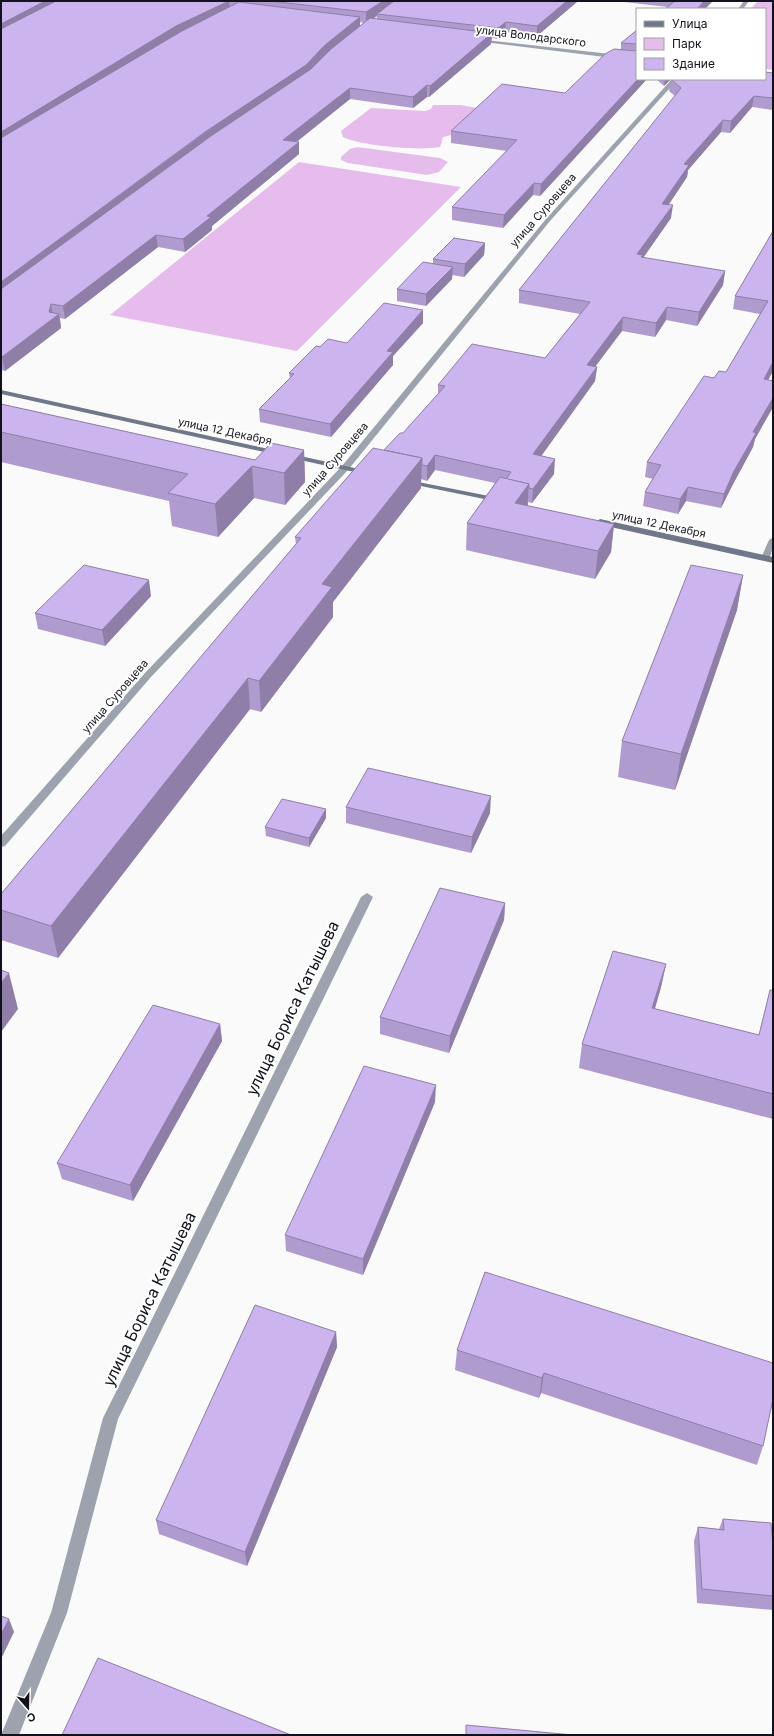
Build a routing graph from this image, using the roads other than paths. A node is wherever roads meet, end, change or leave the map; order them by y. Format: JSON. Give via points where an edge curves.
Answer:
{"nodes":[{"id":1,"x":470,"y":39,"type":"edge"},
{"id":2,"x":636,"y":59,"type":"edge"},
{"id":3,"x":674,"y":80,"type":"edge"},
{"id":4,"x":1,"y":392,"type":"edge"},
{"id":5,"x":345,"y":468,"type":"junction"},
{"id":6,"x":376,"y":474,"type":"edge"},
{"id":7,"x":399,"y":479,"type":"edge"},
{"id":8,"x":507,"y":502,"type":"edge"},
{"id":9,"x":593,"y":520,"type":"edge"},
{"id":10,"x":773,"y":540,"type":"edge"},
{"id":11,"x":769,"y":559,"type":"edge"},
{"id":12,"x":1,"y":843,"type":"edge"},
{"id":13,"x":367,"y":897,"type":"dead end"},
{"id":14,"x":10,"y":1735,"type":"edge"}],
"edges":[{"from":1,"to":2,"type":"street","name":"улица Володарского"},
{"from":3,"to":5,"type":"street","name":"улица Суровцева","via":[[548,220]]},
{"from":4,"to":5,"type":"main road","name":"улица 12 Декабря"},
{"from":5,"to":6,"type":"main road","name":"улица 12 Декабря"},
{"from":5,"to":12,"type":"street","name":"улица Суровцева","via":[[148,674]]},
{"from":7,"to":8,"type":"main road"},
{"from":9,"to":11,"type":"main road","name":"улица 12 Декабря"},
{"from":10,"to":11,"type":"street"},
{"from":13,"to":14,"type":"street","name":"улица Бориса Катышева","via":[[111,1418],[59,1613]]}]}
